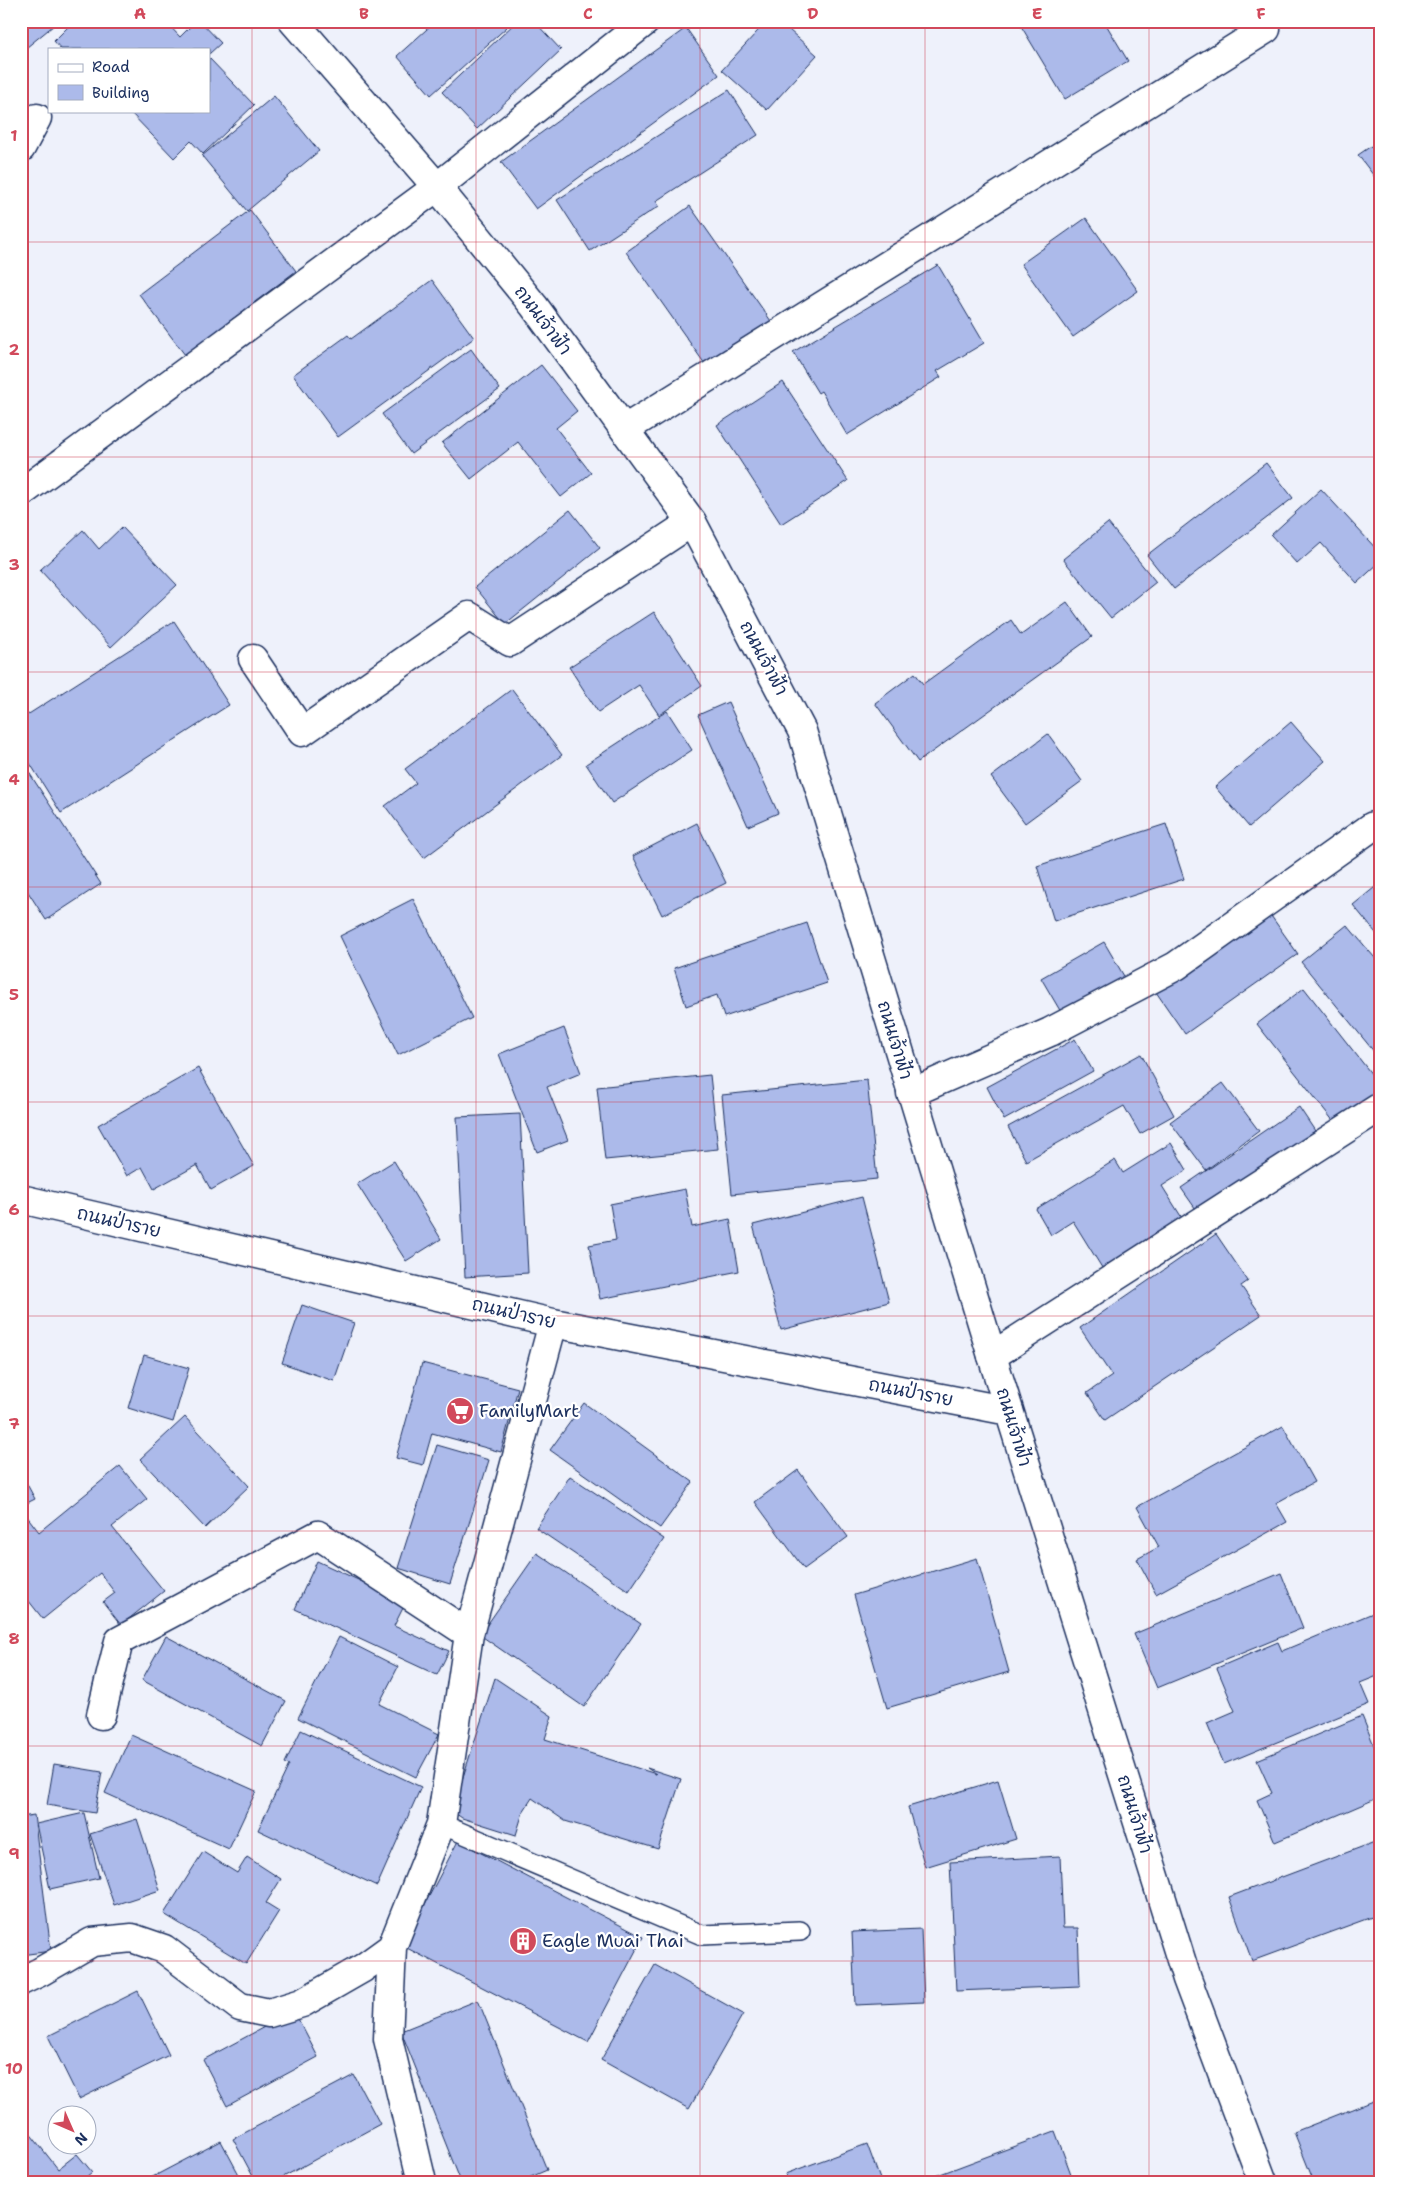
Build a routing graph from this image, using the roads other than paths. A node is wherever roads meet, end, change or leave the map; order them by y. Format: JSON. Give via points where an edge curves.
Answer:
{"nodes":[{"id":1,"x":293,"y":21,"type":"edge"},
{"id":2,"x":646,"y":21,"type":"edge"},
{"id":3,"x":1266,"y":29,"type":"dead end"},
{"id":4,"x":37,"y":118,"type":"dead end"},
{"id":5,"x":21,"y":148,"type":"edge"},
{"id":6,"x":437,"y":187,"type":"junction"},
{"id":7,"x":625,"y":429,"type":"junction"},
{"id":8,"x":21,"y":493,"type":"edge"},
{"id":9,"x":692,"y":522,"type":"junction"},
{"id":10,"x":253,"y":659,"type":"dead end"},
{"id":11,"x":1373,"y":826,"type":"dead end"},
{"id":12,"x":911,"y":1093,"type":"junction"},
{"id":13,"x":1380,"y":1107,"type":"edge"},
{"id":14,"x":21,"y":1199,"type":"edge"},
{"id":15,"x":553,"y":1322,"type":"junction"},
{"id":16,"x":992,"y":1356,"type":"junction"},
{"id":17,"x":1009,"y":1411,"type":"junction"},
{"id":18,"x":469,"y":1634,"type":"junction"},
{"id":19,"x":101,"y":1715,"type":"dead end"},
{"id":20,"x":441,"y":1824,"type":"junction"},
{"id":21,"x":800,"y":1931,"type":"dead end"},
{"id":22,"x":392,"y":1947,"type":"junction"},
{"id":23,"x":21,"y":1980,"type":"edge"},
{"id":24,"x":422,"y":2182,"type":"edge"},
{"id":25,"x":1262,"y":2182,"type":"edge"}],
"edges":[{"from":1,"to":6,"type":"street","name":"ถนนเจ้าฟ้า"},
{"from":2,"to":6,"type":"street"},
{"from":3,"to":7,"type":"street"},
{"from":4,"to":5,"type":"street"},
{"from":6,"to":7,"type":"street","name":"ถนนเจ้าฟ้า","via":[[534,306]]},
{"from":6,"to":8,"type":"street"},
{"from":7,"to":9,"type":"street","name":"ถนนเจ้าฟ้า"},
{"from":9,"to":10,"type":"street","via":[[510,642],[469,616],[302,732]]},
{"from":9,"to":12,"type":"street","name":"ถนนเจ้าฟ้า","via":[[802,731]]},
{"from":11,"to":12,"type":"street","via":[[1176,966],[1050,1032]]},
{"from":12,"to":16,"type":"street","name":"ถนนเจ้าฟ้า"},
{"from":13,"to":16,"type":"street"},
{"from":14,"to":15,"type":"street","name":"ถนนป่าราย"},
{"from":15,"to":17,"type":"street","name":"ถนนป่าราย"},
{"from":15,"to":18,"type":"street"},
{"from":16,"to":17,"type":"street","name":"ถนนเจ้าฟ้า"},
{"from":17,"to":25,"type":"street","name":"ถนนเจ้าฟ้า","via":[[1187,1979]]},
{"from":18,"to":19,"type":"street","via":[[318,1535],[119,1641]]},
{"from":18,"to":20,"type":"street"},
{"from":20,"to":21,"type":"lane","via":[[702,1935]]},
{"from":20,"to":22,"type":"street"},
{"from":22,"to":23,"type":"street","via":[[363,1968],[302,2003],[269,2013],[240,2007],[164,1949],[132,1938],[92,1942]]},
{"from":22,"to":24,"type":"street","via":[[388,2039]]}]}
